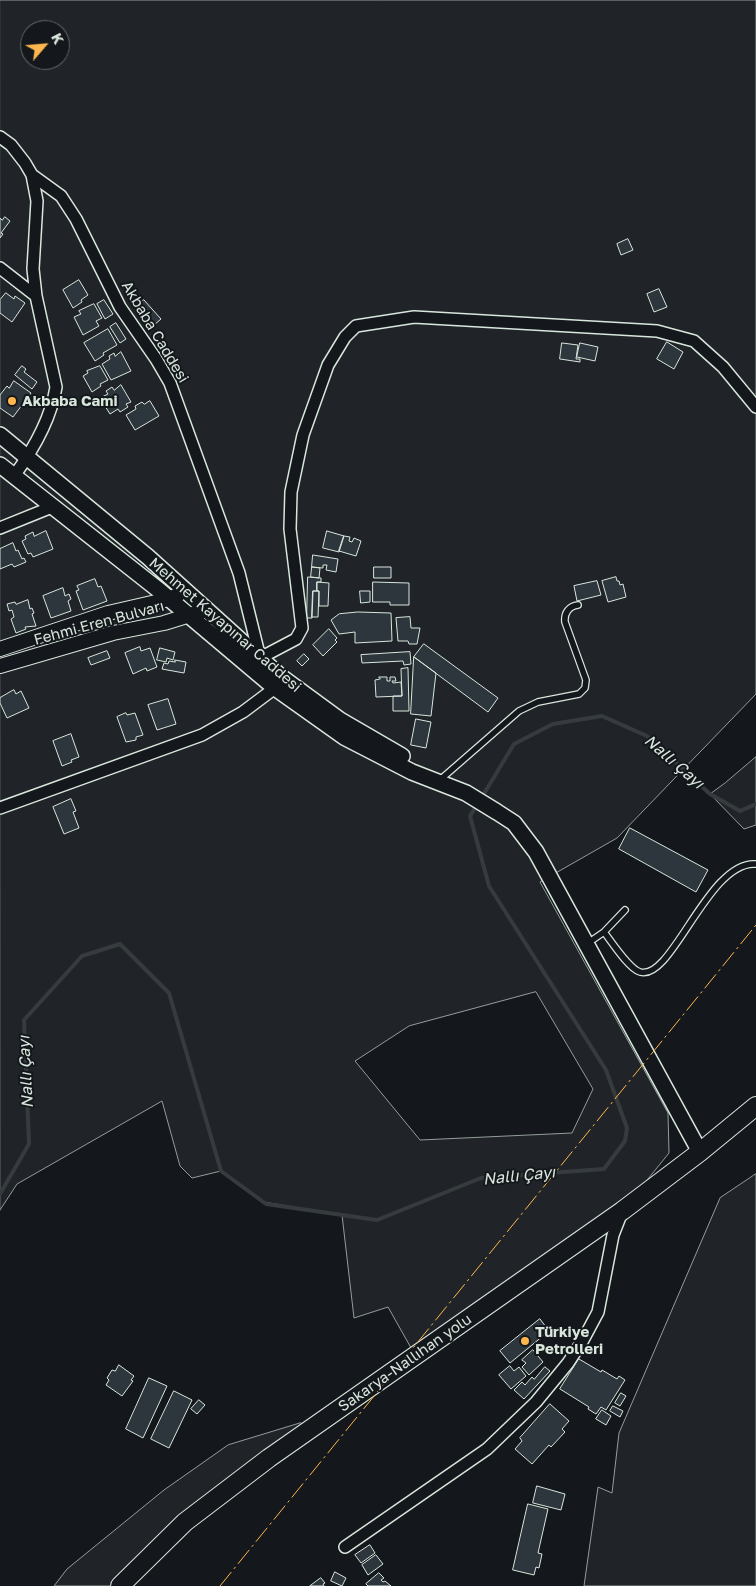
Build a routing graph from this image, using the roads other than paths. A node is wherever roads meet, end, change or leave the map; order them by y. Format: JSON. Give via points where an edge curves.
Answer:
{"nodes":[{"id":1,"x":0,"y":137,"type":"edge"},
{"id":2,"x":32,"y":175,"type":"junction"},
{"id":3,"x":0,"y":268,"type":"edge"},
{"id":4,"x":36,"y":296,"type":"junction"},
{"id":5,"x":756,"y":407,"type":"edge"},
{"id":6,"x":0,"y":435,"type":"edge"},
{"id":7,"x":28,"y":457,"type":"junction"},
{"id":8,"x":0,"y":465,"type":"edge"},
{"id":9,"x":14,"y":476,"type":"junction"},
{"id":10,"x":52,"y":507,"type":"junction"},
{"id":11,"x":0,"y":528,"type":"edge"},
{"id":12,"x":185,"y":591,"type":"junction"},
{"id":13,"x":169,"y":599,"type":"junction"},
{"id":14,"x":578,"y":605,"type":"dead end"},
{"id":15,"x":206,"y":610,"type":"junction"},
{"id":16,"x":189,"y":616,"type":"junction"},
{"id":17,"x":0,"y":649,"type":"edge"},
{"id":18,"x":260,"y":658,"type":"junction"},
{"id":19,"x":0,"y":666,"type":"edge"},
{"id":20,"x":275,"y":688,"type":"junction"},
{"id":21,"x":441,"y":779,"type":"junction"},
{"id":22,"x":466,"y":793,"type":"junction"},
{"id":23,"x":0,"y":808,"type":"edge"},
{"id":24,"x":756,"y":864,"type":"edge"},
{"id":25,"x":625,"y":910,"type":"dead end"},
{"id":26,"x":604,"y":932,"type":"junction"},
{"id":27,"x":586,"y":944,"type":"junction"},
{"id":28,"x":756,"y":1106,"type":"edge"},
{"id":29,"x":756,"y":1115,"type":"edge"},
{"id":30,"x":700,"y":1152,"type":"junction"},
{"id":31,"x":622,"y":1210,"type":"junction"},
{"id":32,"x":345,"y":1547,"type":"dead end"},
{"id":33,"x":120,"y":1586,"type":"edge"}],
"edges":[{"from":1,"to":2,"type":"street","name":"Akbaba Caddesi","via":[[11,145]]},
{"from":2,"to":4,"type":"street","via":[[37,201],[33,269]]},
{"from":2,"to":18,"type":"street","name":"Akbaba Caddesi","via":[[60,196],[76,219],[120,307],[170,383],[240,573]]},
{"from":3,"to":4,"type":"street"},
{"from":4,"to":7,"type":"street","via":[[56,387],[47,418]]},
{"from":5,"to":18,"type":"street","via":[[723,367],[694,341],[657,331],[414,317],[356,326],[345,337],[328,365],[303,435],[291,492],[290,528],[302,628],[296,639]]},
{"from":6,"to":7,"type":"main road","name":"Mehmet Kayapınar Caddesi"},
{"from":7,"to":9,"type":"street"},
{"from":7,"to":12,"type":"main road","name":"Mehmet Kayapınar Caddesi"},
{"from":8,"to":9,"type":"main road","name":"Mehmet Kayapınar Caddesi"},
{"from":9,"to":10,"type":"main road","name":"Mehmet Kayapınar Caddesi"},
{"from":10,"to":11,"type":"street"},
{"from":10,"to":13,"type":"main road","name":"Mehmet Kayapınar Caddesi"},
{"from":12,"to":13,"type":"street","name":"Fehmi Eren Bulvarı"},
{"from":12,"to":15,"type":"main road","name":"Mehmet Kayapınar Caddesi"},
{"from":13,"to":16,"type":"main road","name":"Mehmet Kayapınar Caddesi"},
{"from":13,"to":17,"type":"street","name":"Fehmi Eren Bulvarı","via":[[108,612]]},
{"from":14,"to":21,"type":"lane","via":[[568,610],[565,622],[586,680],[585,688],[574,695],[538,702],[520,711]]},
{"from":15,"to":16,"type":"street","name":"Fehmi Eren Bulvarı"},
{"from":15,"to":18,"type":"main road","name":"Mehmet Kayapınar Caddesi"},
{"from":16,"to":19,"type":"street","name":"Fehmi Eren Bulvarı","via":[[113,633]]},
{"from":16,"to":20,"type":"main road","name":"Mehmet Kayapınar Caddesi"},
{"from":18,"to":21,"type":"main road","name":"Mehmet Kayapınar Caddesi","via":[[340,720]]},
{"from":20,"to":22,"type":"main road","name":"Mehmet Kayapınar Caddesi","via":[[344,737],[412,772]]},
{"from":20,"to":23,"type":"street","via":[[243,712],[202,735]]},
{"from":21,"to":22,"type":"main road","name":"Mehmet Kayapınar Caddesi"},
{"from":22,"to":27,"type":"main road","via":[[514,824],[536,852]]},
{"from":24,"to":26,"type":"lane","via":[[745,864],[726,876],[652,971],[643,973],[635,970]]},
{"from":25,"to":26,"type":"lane"},
{"from":26,"to":27,"type":"lane"},
{"from":27,"to":30,"type":"main road"},
{"from":28,"to":30,"type":"main road","name":"Sakarya-Nallıhan yolu"},
{"from":29,"to":30,"type":"main road","name":"Sakarya-Nallıhan yolu"},
{"from":30,"to":31,"type":"main road","name":"Sakarya-Nallıhan yolu"},
{"from":31,"to":32,"type":"street","via":[[613,1235],[598,1312],[568,1363],[536,1402],[487,1449]]},
{"from":31,"to":33,"type":"main road","name":"Sakarya-Nallıhan yolu","via":[[269,1458],[185,1522]]}]}
